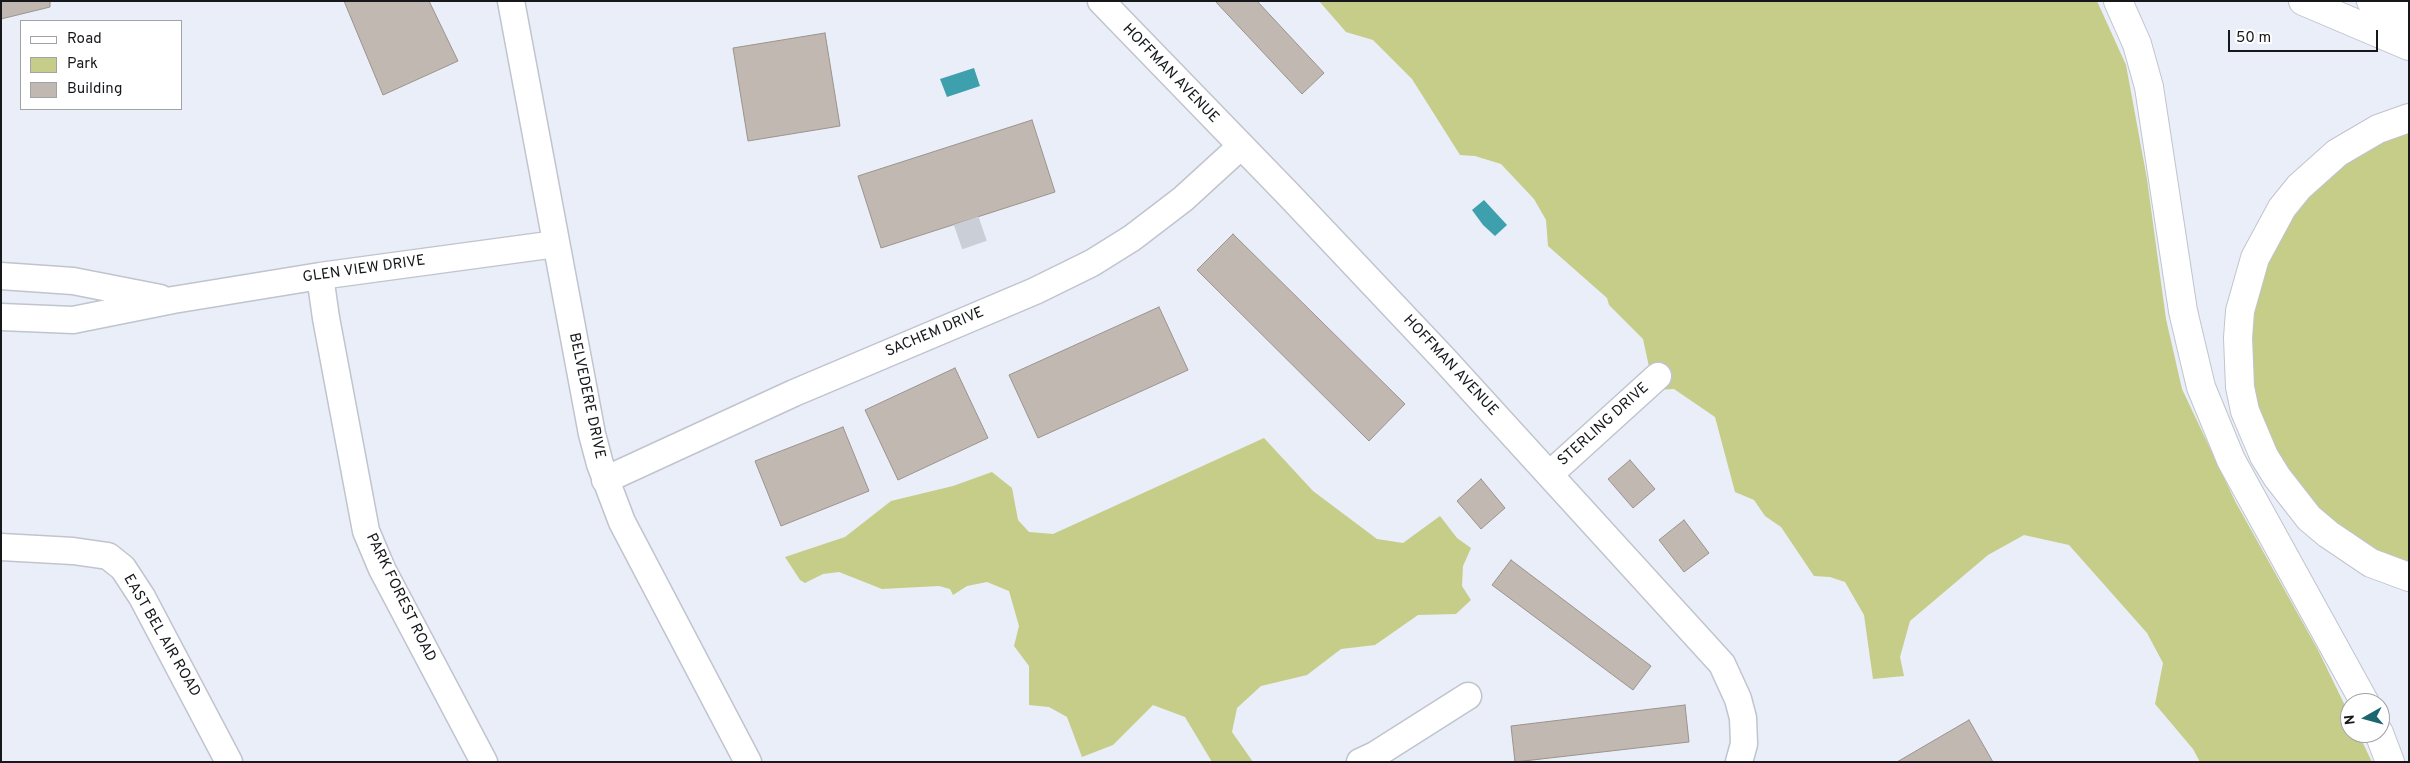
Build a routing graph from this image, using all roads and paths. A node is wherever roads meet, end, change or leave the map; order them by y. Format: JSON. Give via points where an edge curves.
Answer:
{"nodes":[{"id":1,"x":511,"y":1,"type":"edge"},
{"id":2,"x":1101,"y":1,"type":"edge"},
{"id":3,"x":2118,"y":1,"type":"edge"},
{"id":4,"x":2303,"y":1,"type":"edge"},
{"id":5,"x":2371,"y":1,"type":"edge"},
{"id":6,"x":2409,"y":18,"type":"edge"},
{"id":7,"x":2409,"y":46,"type":"edge"},
{"id":8,"x":2409,"y":118,"type":"edge"},
{"id":9,"x":1241,"y":146,"type":"junction"},
{"id":10,"x":556,"y":244,"type":"junction"},
{"id":11,"x":1,"y":276,"type":"edge"},
{"id":12,"x":320,"y":276,"type":"junction"},
{"id":13,"x":173,"y":300,"type":"junction"},
{"id":14,"x":1,"y":317,"type":"edge"},
{"id":15,"x":1658,"y":376,"type":"dead end"},
{"id":16,"x":1550,"y":474,"type":"junction"},
{"id":17,"x":605,"y":480,"type":"junction"},
{"id":18,"x":1,"y":547,"type":"edge"},
{"id":19,"x":2409,"y":577,"type":"edge"},
{"id":20,"x":2359,"y":693,"type":"edge"},
{"id":21,"x":1468,"y":696,"type":"dead end"},
{"id":22,"x":2383,"y":743,"type":"edge"},
{"id":23,"x":1371,"y":760,"type":"edge"},
{"id":24,"x":229,"y":762,"type":"edge"},
{"id":25,"x":484,"y":762,"type":"edge"},
{"id":26,"x":748,"y":762,"type":"edge"},
{"id":27,"x":1739,"y":762,"type":"edge"},
{"id":28,"x":2390,"y":762,"type":"edge"}],
"edges":[{"from":1,"to":10,"type":"street","name":"BELVEDERE DRIVE"},
{"from":2,"to":9,"type":"street","name":"HOFFMAN AVENUE"},
{"from":3,"to":20,"type":"main road","via":[[2137,44],[2149,87],[2183,311],[2201,387],[2231,460]]},
{"from":4,"to":7,"type":"main road"},
{"from":5,"to":6,"type":"main road"},
{"from":8,"to":19,"type":"main road","via":[[2378,129],[2337,153],[2299,187],[2282,208],[2255,258],[2242,302],[2238,338],[2240,387],[2245,411],[2260,448],[2277,477],[2309,518],[2328,534],[2371,563]]},
{"from":9,"to":16,"type":"street","name":"HOFFMAN AVENUE"},
{"from":9,"to":17,"type":"street","name":"SACHEM DRIVE","via":[[1183,199],[1132,238],[1092,263],[1035,291],[794,393]]},
{"from":10,"to":12,"type":"street","name":"GLEN VIEW DRIVE"},
{"from":10,"to":17,"type":"street","name":"BELVEDERE DRIVE","via":[[592,434]]},
{"from":11,"to":13,"type":"street","name":"GLEN VIEW DRIVE","via":[[73,281]]},
{"from":12,"to":13,"type":"street","name":"GLEN VIEW DRIVE"},
{"from":12,"to":25,"type":"street","name":"PARK FOREST ROAD","via":[[366,531],[382,569]]},
{"from":13,"to":14,"type":"street","name":"GLEN VIEW DRIVE","via":[[73,320]]},
{"from":15,"to":16,"type":"street","name":"STERLING DRIVE"},
{"from":16,"to":27,"type":"street","name":"HOFFMAN AVENUE","via":[[1722,664],[1743,718],[1744,744]]},
{"from":17,"to":26,"type":"street","name":"BELVEDERE DRIVE","via":[[622,522]]},
{"from":18,"to":24,"type":"street","name":"EAST BEL AIR ROAD","via":[[108,556],[122,568],[142,597]]},
{"from":21,"to":23,"type":"street"},
{"from":22,"to":28,"type":"main road"}]}
